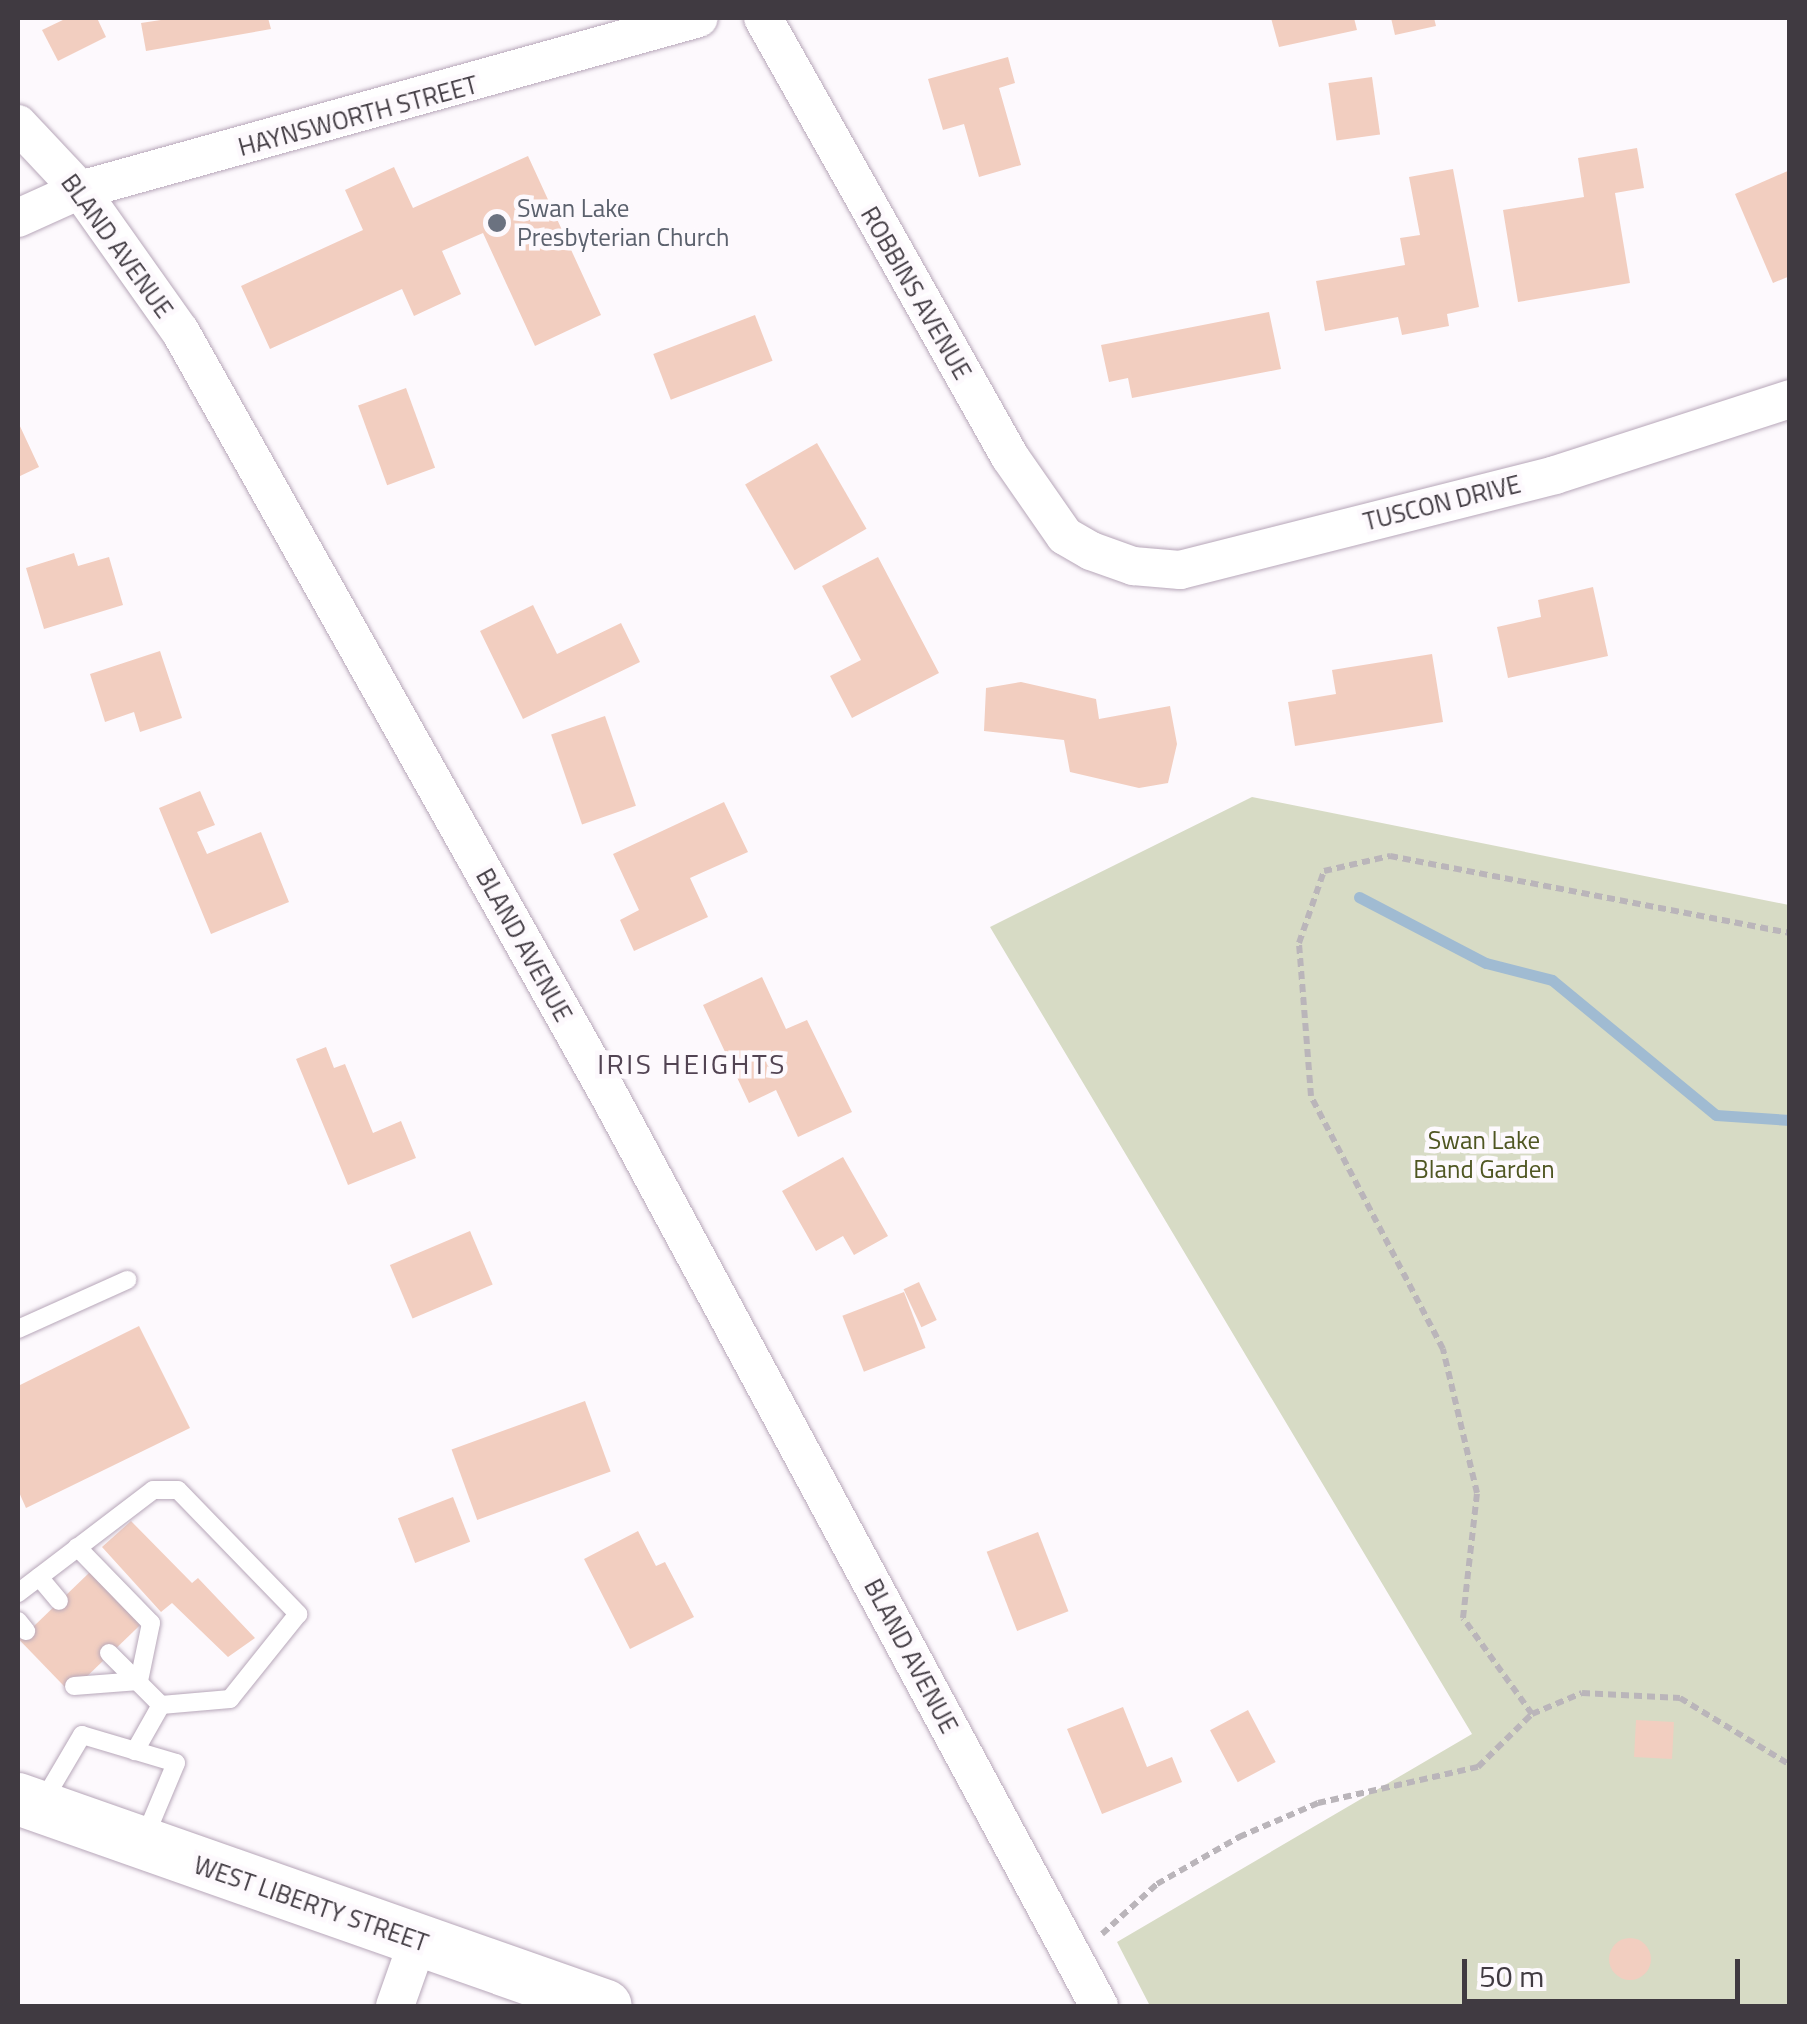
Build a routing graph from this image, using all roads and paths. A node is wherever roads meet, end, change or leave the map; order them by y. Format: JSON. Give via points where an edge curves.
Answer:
{"nodes":[{"id":1,"x":699,"y":18,"type":"edge"},
{"id":2,"x":763,"y":18,"type":"edge"},
{"id":3,"x":18,"y":124,"type":"edge"},
{"id":4,"x":80,"y":190,"type":"junction"},
{"id":5,"x":18,"y":218,"type":"edge"},
{"id":6,"x":1790,"y":399,"type":"edge"},
{"id":7,"x":1091,"y":551,"type":"joint"},
{"id":8,"x":1790,"y":933,"type":"edge"},
{"id":9,"x":128,"y":1280,"type":"dead end"},
{"id":10,"x":18,"y":1329,"type":"edge"},
{"id":11,"x":77,"y":1546,"type":"junction"},
{"id":12,"x":39,"y":1576,"type":"junction"},
{"id":13,"x":18,"y":1593,"type":"edge"},
{"id":14,"x":59,"y":1600,"type":"dead end"},
{"id":15,"x":109,"y":1653,"type":"dead end"},
{"id":16,"x":138,"y":1681,"type":"junction"},
{"id":17,"x":74,"y":1686,"type":"dead end"},
{"id":18,"x":161,"y":1705,"type":"junction"},
{"id":19,"x":1532,"y":1714,"type":"junction"},
{"id":20,"x":134,"y":1751,"type":"junction"},
{"id":21,"x":1790,"y":1765,"type":"edge"},
{"id":22,"x":28,"y":1804,"type":"edge"},
{"id":23,"x":142,"y":1845,"type":"junction"},
{"id":24,"x":418,"y":1941,"type":"junction"},
{"id":25,"x":1070,"y":1951,"type":"junction"},
{"id":26,"x":395,"y":2006,"type":"edge"},
{"id":27,"x":606,"y":2006,"type":"edge"},
{"id":28,"x":1099,"y":2006,"type":"edge"}],
"edges":[{"from":1,"to":4,"type":"street","name":"HAYNSWORTH STREET"},
{"from":2,"to":7,"type":"street","name":"ROBBINS AVENUE","via":[[1010,457],[1065,536]]},
{"from":3,"to":4,"type":"street","name":"BLAND AVENUE"},
{"from":4,"to":5,"type":"street","name":"HAYNSWORTH STREET"},
{"from":4,"to":25,"type":"street","name":"BLAND AVENUE","via":[[180,331],[571,1028]]},
{"from":6,"to":7,"type":"street","name":"TUSCON DRIVE","via":[[1555,475],[1180,570],[1133,566]]},
{"from":8,"to":19,"type":"path","via":[[1390,856],[1324,871],[1299,943],[1311,1096],[1443,1349],[1477,1494],[1463,1618]]},
{"from":9,"to":10,"type":"lane"},
{"from":11,"to":12,"type":"lane"},
{"from":11,"to":16,"type":"lane","via":[[151,1623]]},
{"from":11,"to":18,"type":"lane","via":[[153,1490],[178,1490],[298,1614],[230,1699]]},
{"from":12,"to":13,"type":"lane"},
{"from":12,"to":14,"type":"lane"},
{"from":15,"to":16,"type":"lane"},
{"from":16,"to":17,"type":"lane"},
{"from":16,"to":18,"type":"lane"},
{"from":18,"to":20,"type":"lane"},
{"from":19,"to":21,"type":"path","via":[[1582,1692],[1680,1698]]},
{"from":19,"to":25,"type":"path","via":[[1478,1767],[1318,1802],[1239,1837],[1157,1884],[1112,1929]]},
{"from":20,"to":22,"type":"lane","via":[[82,1736]]},
{"from":20,"to":23,"type":"lane","via":[[176,1763]]},
{"from":22,"to":23,"type":"main road","name":"WEST LIBERTY STREET"},
{"from":23,"to":24,"type":"main road","name":"WEST LIBERTY STREET"},
{"from":24,"to":26,"type":"street"},
{"from":24,"to":27,"type":"main road","name":"WEST LIBERTY STREET"},
{"from":25,"to":28,"type":"street","name":"BLAND AVENUE"}]}
